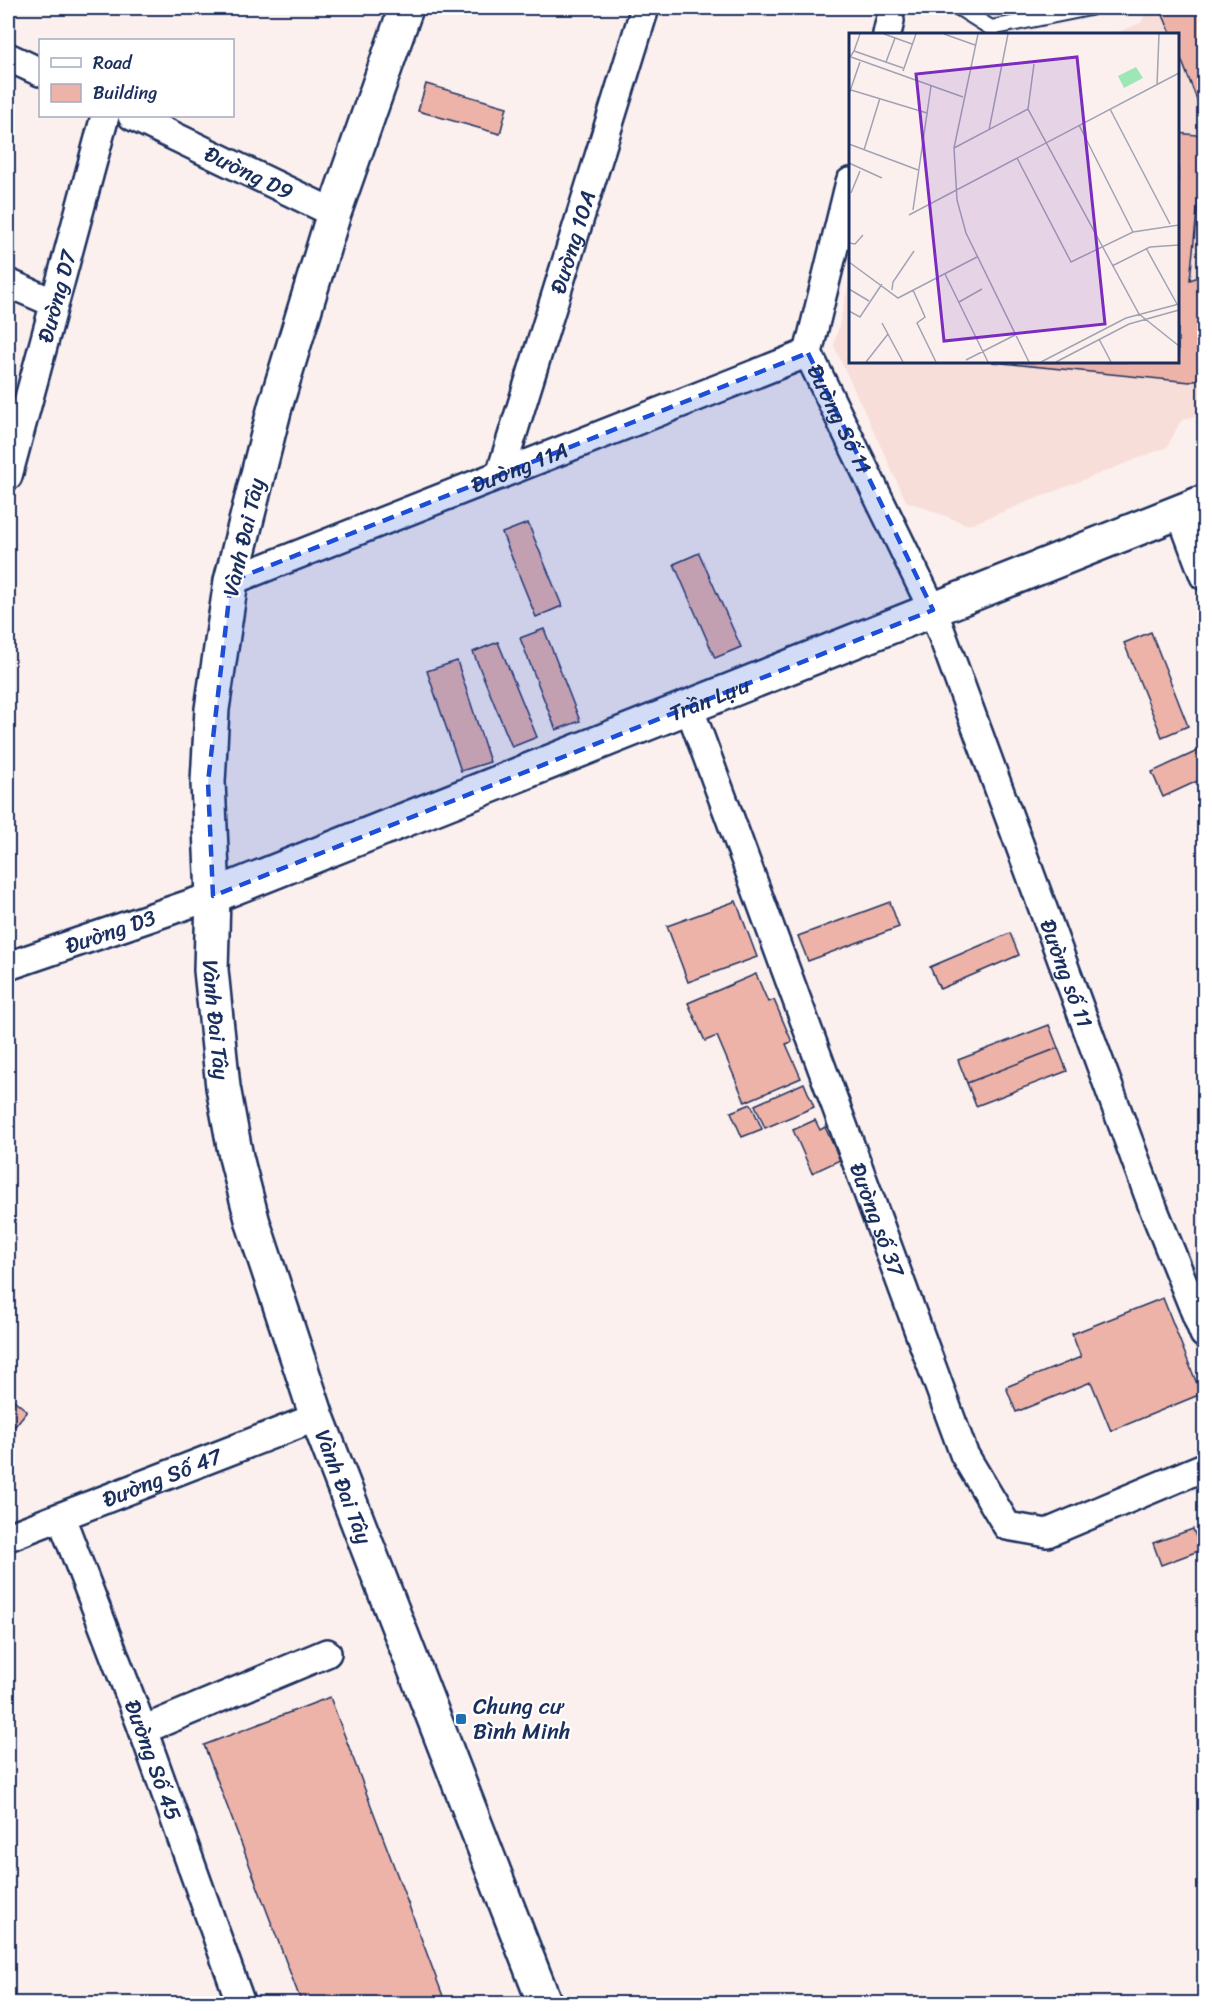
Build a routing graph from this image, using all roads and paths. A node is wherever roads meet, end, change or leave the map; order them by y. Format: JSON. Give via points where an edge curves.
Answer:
{"nodes":[{"id":1,"x":406,"y":8,"type":"edge"},
{"id":2,"x":645,"y":8,"type":"edge"},
{"id":3,"x":959,"y":8,"type":"edge"},
{"id":4,"x":1090,"y":8,"type":"edge"},
{"id":5,"x":8,"y":57,"type":"edge"},
{"id":6,"x":39,"y":72,"type":"edge"},
{"id":7,"x":105,"y":117,"type":"edge"},
{"id":8,"x":134,"y":117,"type":"edge"},
{"id":9,"x":849,"y":186,"type":"edge"},
{"id":10,"x":334,"y":213,"type":"junction"},
{"id":11,"x":8,"y":283,"type":"edge"},
{"id":12,"x":54,"y":303,"type":"junction"},
{"id":13,"x":808,"y":353,"type":"junction"},
{"id":14,"x":500,"y":475,"type":"junction"},
{"id":15,"x":8,"y":476,"type":"edge"},
{"id":16,"x":1192,"y":507,"type":"edge"},
{"id":17,"x":1204,"y":576,"type":"edge"},
{"id":18,"x":231,"y":580,"type":"junction"},
{"id":19,"x":933,"y":610,"type":"junction"},
{"id":20,"x":689,"y":707,"type":"junction"},
{"id":21,"x":213,"y":896,"type":"junction"},
{"id":22,"x":8,"y":966,"type":"edge"},
{"id":23,"x":1204,"y":1334,"type":"edge"},
{"id":24,"x":317,"y":1417,"type":"junction"},
{"id":25,"x":1204,"y":1467,"type":"edge"},
{"id":26,"x":61,"y":1517,"type":"junction"},
{"id":27,"x":8,"y":1537,"type":"edge"},
{"id":28,"x":327,"y":1653,"type":"dead end"},
{"id":29,"x":143,"y":1730,"type":"junction"},
{"id":30,"x":242,"y":2004,"type":"edge"},
{"id":31,"x":545,"y":2004,"type":"edge"}],
"edges":[{"from":1,"to":10,"type":"street","name":"Vành Đai Tây"},
{"from":2,"to":14,"type":"street","name":"Đường 10A"},
{"from":3,"to":4,"type":"lane","via":[[991,28]]},
{"from":5,"to":6,"type":"street"},
{"from":7,"to":12,"type":"street","name":"Đường D7"},
{"from":8,"to":10,"type":"street","name":"Đường D9"},
{"from":9,"to":13,"type":"street","name":"Đường Số 11"},
{"from":10,"to":18,"type":"street","name":"Vành Đai Tây","via":[[275,407]]},
{"from":11,"to":12,"type":"street"},
{"from":12,"to":15,"type":"street","name":"Đường D7"},
{"from":13,"to":14,"type":"street","name":"Đường 11A"},
{"from":13,"to":19,"type":"street","name":"Đường Số 11"},
{"from":14,"to":18,"type":"street","name":"Đường 11A"},
{"from":16,"to":17,"type":"street"},
{"from":16,"to":19,"type":"street","name":"Trần Lựu"},
{"from":18,"to":21,"type":"street","name":"Vành Đai Tây","via":[[212,709],[208,782]]},
{"from":19,"to":20,"type":"street","name":"Trần Lựu"},
{"from":19,"to":23,"type":"street","name":"Đường số 11","via":[[1154,1210]]},
{"from":20,"to":21,"type":"street","name":"Trần Lựu"},
{"from":20,"to":25,"type":"street","name":"Đường số 37","via":[[964,1454],[1007,1526],[1047,1533]]},
{"from":21,"to":22,"type":"street","name":"Đường D3"},
{"from":21,"to":24,"type":"street","name":"Vành Đai Tây","via":[[211,970],[223,1087],[236,1157],[253,1223]]},
{"from":24,"to":26,"type":"street","name":"Đường Số 47"},
{"from":24,"to":31,"type":"street","name":"Vành Đai Tây"},
{"from":26,"to":27,"type":"street","name":"Đường Số 47"},
{"from":26,"to":29,"type":"street","name":"Đường Số 45"},
{"from":28,"to":29,"type":"street"},
{"from":29,"to":30,"type":"street","name":"Đường Số 45"}]}
